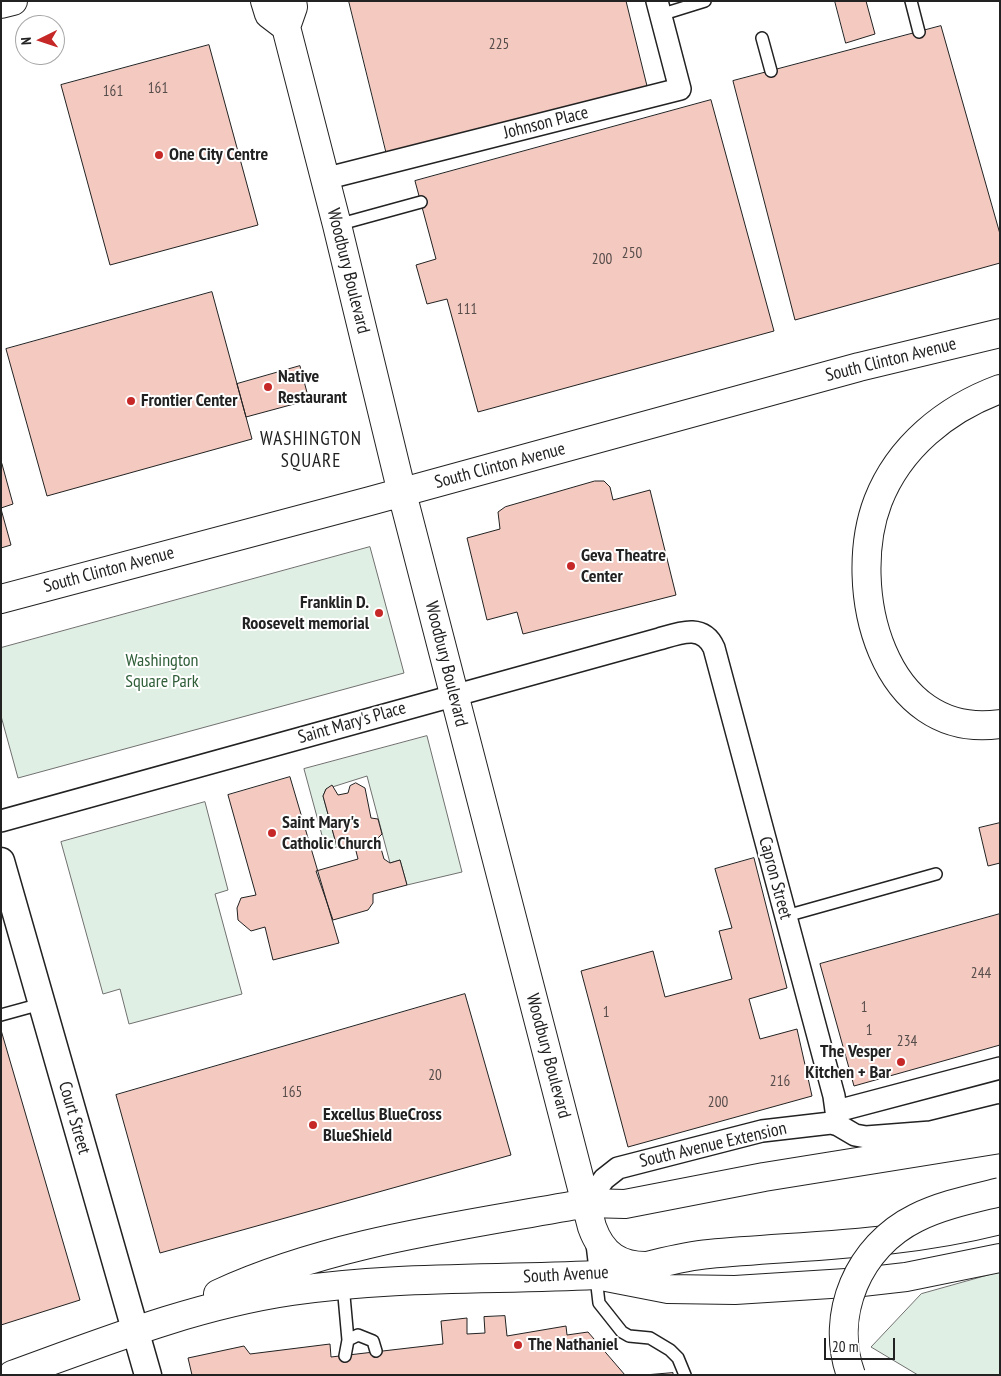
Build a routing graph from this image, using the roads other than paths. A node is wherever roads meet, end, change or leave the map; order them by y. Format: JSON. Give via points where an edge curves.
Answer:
{"nodes":[{"id":1,"x":13,"y":1,"type":"edge"},
{"id":2,"x":265,"y":1,"type":"edge"},
{"id":3,"x":705,"y":1,"type":"edge"},
{"id":4,"x":911,"y":1,"type":"edge"},
{"id":5,"x":1,"y":4,"type":"edge"},
{"id":6,"x":659,"y":8,"type":"edge"},
{"id":7,"x":289,"y":14,"type":"edge"},
{"id":8,"x":919,"y":32,"type":"dead end"},
{"id":9,"x":762,"y":38,"type":"dead end"},
{"id":10,"x":771,"y":71,"type":"dead end"},
{"id":11,"x":324,"y":179,"type":"junction"},
{"id":12,"x":421,"y":202,"type":"dead end"},
{"id":13,"x":337,"y":224,"type":"junction"},
{"id":14,"x":1000,"y":333,"type":"edge"},
{"id":15,"x":1000,"y":389,"type":"edge"},
{"id":16,"x":402,"y":493,"type":"junction"},
{"id":17,"x":1,"y":599,"type":"edge"},
{"id":18,"x":704,"y":635,"type":"joint"},
{"id":19,"x":454,"y":695,"type":"junction"},
{"id":20,"x":1000,"y":724,"type":"edge"},
{"id":21,"x":1,"y":821,"type":"edge"},
{"id":22,"x":1,"y":861,"type":"edge"},
{"id":23,"x":936,"y":874,"type":"dead end"},
{"id":24,"x":786,"y":916,"type":"junction"},
{"id":25,"x":42,"y":1004,"type":"junction"},
{"id":26,"x":1,"y":1015,"type":"edge"},
{"id":27,"x":1000,"y":1068,"type":"edge"},
{"id":28,"x":1000,"y":1115,"type":"edge"},
{"id":29,"x":838,"y":1118,"type":"junction"},
{"id":30,"x":1000,"y":1139,"type":"edge"},
{"id":31,"x":1000,"y":1192,"type":"edge"},
{"id":32,"x":587,"y":1203,"type":"junction"},
{"id":33,"x":1000,"y":1220,"type":"edge"},
{"id":34,"x":1000,"y":1258,"type":"edge"},
{"id":35,"x":649,"y":1266,"type":"junction"},
{"id":36,"x":596,"y":1275,"type":"junction"},
{"id":37,"x":342,"y":1285,"type":"junction"},
{"id":38,"x":134,"y":1332,"type":"junction"},
{"id":39,"x":348,"y":1340,"type":"junction"},
{"id":40,"x":376,"y":1351,"type":"dead end"},
{"id":41,"x":345,"y":1356,"type":"dead end"},
{"id":42,"x":12,"y":1375,"type":"edge"},
{"id":43,"x":148,"y":1375,"type":"edge"},
{"id":44,"x":685,"y":1375,"type":"edge"},
{"id":45,"x":851,"y":1375,"type":"edge"}],
"edges":[{"from":1,"to":5,"type":"main road"},
{"from":2,"to":7,"type":"main road","name":"Woodbury Boulevard","via":[[269,14]]},
{"from":3,"to":6,"type":"lane"},
{"from":4,"to":8,"type":"lane"},
{"from":6,"to":11,"type":"street","name":"Johnson Place","via":[[680,89]]},
{"from":7,"to":11,"type":"main road","name":"Woodbury Boulevard"},
{"from":9,"to":10,"type":"lane"},
{"from":11,"to":13,"type":"main road","name":"Woodbury Boulevard"},
{"from":12,"to":13,"type":"lane"},
{"from":13,"to":16,"type":"main road","name":"Woodbury Boulevard"},
{"from":14,"to":16,"type":"main road","name":"South Clinton Avenue","via":[[879,362]]},
{"from":15,"to":20,"type":"main road","via":[[970,402],[936,424],[902,459],[876,507],[865,566],[869,608],[876,636],[892,672],[906,690],[925,707],[957,722]]},
{"from":16,"to":17,"type":"main road","name":"South Clinton Avenue"},
{"from":16,"to":19,"type":"main road","name":"Woodbury Boulevard"},
{"from":18,"to":19,"type":"street","name":"Saint Mary's Place","via":[[693,632],[678,634]]},
{"from":18,"to":24,"type":"street","name":"Capron Street","via":[[714,648]]},
{"from":19,"to":21,"type":"street","name":"Saint Mary's Place"},
{"from":19,"to":32,"type":"main road","name":"Woodbury Boulevard"},
{"from":22,"to":25,"type":"street","name":"Court Street"},
{"from":23,"to":24,"type":"lane"},
{"from":24,"to":29,"type":"street","name":"Capron Street"},
{"from":25,"to":26,"type":"lane"},
{"from":25,"to":38,"type":"street","name":"Court Street"},
{"from":27,"to":29,"type":"street","name":"South Avenue Extension"},
{"from":28,"to":29,"type":"street","name":"South Avenue Extension","via":[[931,1132],[866,1138],[855,1135]]},
{"from":29,"to":32,"type":"street","name":"South Avenue Extension","via":[[762,1131],[618,1168],[604,1179]]},
{"from":30,"to":32,"type":"main road","name":"South Avenue","via":[[625,1204]]},
{"from":31,"to":45,"type":"main road","bridge":true,"via":[[918,1217],[893,1232],[870,1254],[853,1284],[844,1316],[844,1338]]},
{"from":32,"to":35,"type":"main road","name":"Woodbury Boulevard","via":[[596,1236],[605,1251],[624,1264]]},
{"from":32,"to":36,"type":"lane"},
{"from":32,"to":38,"type":"main road","name":"South Avenue","via":[[298,1262],[230,1288]]},
{"from":33,"to":35,"type":"main road","name":"South Avenue","via":[[912,1238],[703,1255]]},
{"from":34,"to":36,"type":"main road","via":[[906,1277],[735,1290],[668,1289]]},
{"from":35,"to":36,"type":"main road","name":"South Avenue"},
{"from":36,"to":37,"type":"main road","name":"South Avenue"},
{"from":36,"to":44,"type":"lane","via":[[599,1303],[615,1326],[629,1336],[650,1338],[661,1343],[678,1358]]},
{"from":37,"to":38,"type":"main road","name":"South Avenue","via":[[255,1298]]},
{"from":37,"to":39,"type":"lane"},
{"from":38,"to":42,"type":"main road","name":"South Avenue"},
{"from":38,"to":43,"type":"street","name":"Court Street"},
{"from":39,"to":40,"type":"lane","via":[[358,1335],[368,1338]]},
{"from":39,"to":41,"type":"lane"}]}
